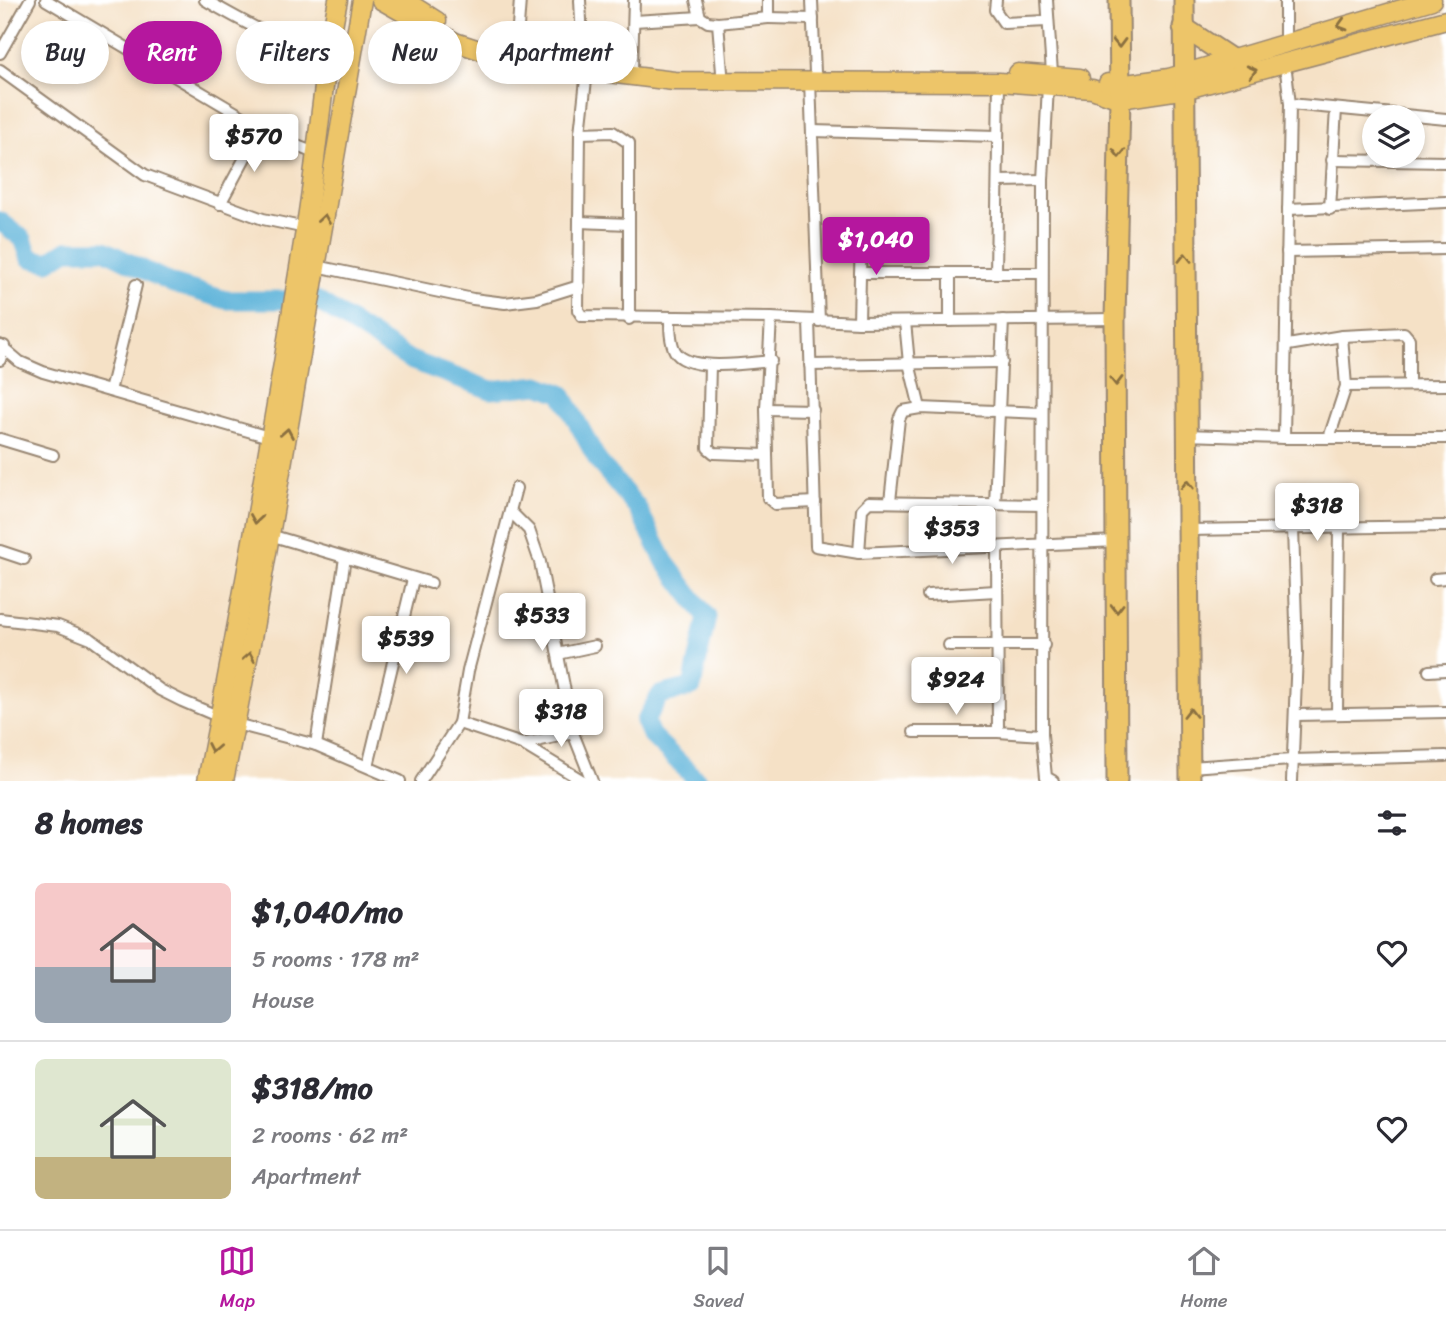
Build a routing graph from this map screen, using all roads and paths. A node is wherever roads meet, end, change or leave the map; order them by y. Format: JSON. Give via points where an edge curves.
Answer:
{"nodes":[{"id":1,"x":30,"y":0,"type":"edge"},
{"id":2,"x":46,"y":0,"type":"edge"},
{"id":3,"x":205,"y":0,"type":"edge"},
{"id":4,"x":338,"y":0,"type":"edge"},
{"id":5,"x":362,"y":0,"type":"edge"},
{"id":6,"x":520,"y":0,"type":"edge"},
{"id":7,"x":580,"y":0,"type":"edge"},
{"id":8,"x":634,"y":0,"type":"edge"},
{"id":9,"x":696,"y":0,"type":"edge"},
{"id":10,"x":768,"y":0,"type":"edge"},
{"id":11,"x":812,"y":0,"type":"edge"},
{"id":12,"x":996,"y":0,"type":"edge"},
{"id":13,"x":1047,"y":0,"type":"edge"},
{"id":14,"x":1119,"y":0,"type":"edge"},
{"id":15,"x":1184,"y":0,"type":"edge"},
{"id":16,"x":1285,"y":0,"type":"edge"},
{"id":17,"x":1428,"y":1,"type":"edge"},
{"id":18,"x":393,"y":3,"type":"edge"},
{"id":19,"x":700,"y":17,"type":"junction"},
{"id":20,"x":768,"y":18,"type":"junction"},
{"id":21,"x":813,"y":19,"type":"junction"},
{"id":22,"x":1446,"y":20,"type":"edge"},
{"id":23,"x":245,"y":21,"type":"edge"},
{"id":24,"x":333,"y":21,"type":"edge"},
{"id":25,"x":518,"y":21,"type":"edge"},
{"id":26,"x":582,"y":21,"type":"edge"},
{"id":27,"x":634,"y":21,"type":"joint"},
{"id":28,"x":1048,"y":21,"type":"junction"},
{"id":29,"x":357,"y":23,"type":"junction"},
{"id":30,"x":718,"y":23,"type":"junction"},
{"id":31,"x":1183,"y":27,"type":"junction"},
{"id":32,"x":354,"y":38,"type":"edge"},
{"id":33,"x":476,"y":39,"type":"edge"},
{"id":34,"x":1285,"y":41,"type":"junction"},
{"id":35,"x":476,"y":50,"type":"edge"},
{"id":36,"x":0,"y":54,"type":"edge"},
{"id":37,"x":1230,"y":58,"type":"junction"},
{"id":38,"x":1285,"y":63,"type":"junction"},
{"id":39,"x":637,"y":67,"type":"edge"},
{"id":40,"x":0,"y":70,"type":"edge"},
{"id":41,"x":722,"y":72,"type":"junction"},
{"id":42,"x":637,"y":75,"type":"edge"},
{"id":43,"x":813,"y":77,"type":"junction"},
{"id":44,"x":1050,"y":80,"type":"junction"},
{"id":45,"x":1186,"y":81,"type":"junction"},
{"id":46,"x":999,"y":82,"type":"junction"},
{"id":47,"x":324,"y":84,"type":"edge"},
{"id":48,"x":346,"y":84,"type":"edge"},
{"id":49,"x":584,"y":84,"type":"edge"},
{"id":50,"x":1120,"y":92,"type":"junction"},
{"id":51,"x":1290,"y":104,"type":"junction"},
{"id":52,"x":1336,"y":109,"type":"junction"},
{"id":53,"x":1446,"y":119,"type":"edge"},
{"id":54,"x":261,"y":128,"type":"junction"},
{"id":55,"x":812,"y":131,"type":"junction"},
{"id":56,"x":580,"y":133,"type":"junction"},
{"id":57,"x":997,"y":136,"type":"junction"},
{"id":58,"x":317,"y":154,"type":"junction"},
{"id":59,"x":1332,"y":160,"type":"junction"},
{"id":60,"x":1446,"y":162,"type":"edge"},
{"id":61,"x":1043,"y":180,"type":"junction"},
{"id":62,"x":998,"y":181,"type":"junction"},
{"id":63,"x":1446,"y":202,"type":"edge"},
{"id":64,"x":220,"y":204,"type":"junction"},
{"id":65,"x":1288,"y":209,"type":"junction"},
{"id":66,"x":1330,"y":209,"type":"junction"},
{"id":67,"x":579,"y":222,"type":"junction"},
{"id":68,"x":629,"y":225,"type":"junction"},
{"id":69,"x":306,"y":228,"type":"junction"},
{"id":70,"x":860,"y":232,"type":"dead end"},
{"id":71,"x":1446,"y":249,"type":"edge"},
{"id":72,"x":1287,"y":252,"type":"junction"},
{"id":73,"x":316,"y":266,"type":"junction"},
{"id":74,"x":860,"y":273,"type":"junction"},
{"id":75,"x":950,"y":273,"type":"junction"},
{"id":76,"x":996,"y":273,"type":"junction"},
{"id":77,"x":1042,"y":273,"type":"junction"},
{"id":78,"x":136,"y":285,"type":"dead end"},
{"id":79,"x":304,"y":285,"type":"junction"},
{"id":80,"x":579,"y":286,"type":"junction"},
{"id":81,"x":300,"y":310,"type":"junction"},
{"id":82,"x":670,"y":318,"type":"junction"},
{"id":83,"x":771,"y":318,"type":"junction"},
{"id":84,"x":629,"y":319,"type":"junction"},
{"id":85,"x":1042,"y":319,"type":"junction"},
{"id":86,"x":1115,"y":319,"type":"junction"},
{"id":87,"x":814,"y":320,"type":"junction"},
{"id":88,"x":1003,"y":320,"type":"junction"},
{"id":89,"x":950,"y":321,"type":"junction"},
{"id":90,"x":859,"y":322,"type":"junction"},
{"id":91,"x":905,"y":322,"type":"junction"},
{"id":92,"x":1342,"y":335,"type":"junction"},
{"id":93,"x":1288,"y":345,"type":"junction"},
{"id":94,"x":2,"y":346,"type":"edge"},
{"id":95,"x":0,"y":360,"type":"edge"},
{"id":96,"x":771,"y":361,"type":"junction"},
{"id":97,"x":1002,"y":362,"type":"junction"},
{"id":98,"x":909,"y":363,"type":"junction"},
{"id":99,"x":710,"y":365,"type":"junction"},
{"id":100,"x":810,"y":365,"type":"junction"},
{"id":101,"x":1409,"y":385,"type":"junction"},
{"id":102,"x":1446,"y":385,"type":"edge"},
{"id":103,"x":1346,"y":386,"type":"junction"},
{"id":104,"x":110,"y":391,"type":"junction"},
{"id":105,"x":766,"y":408,"type":"junction"},
{"id":106,"x":920,"y":408,"type":"junction"},
{"id":107,"x":813,"y":410,"type":"junction"},
{"id":108,"x":1042,"y":413,"type":"junction"},
{"id":109,"x":1000,"y":414,"type":"junction"},
{"id":110,"x":1185,"y":435,"type":"junction"},
{"id":111,"x":269,"y":437,"type":"junction"},
{"id":112,"x":1284,"y":438,"type":"junction"},
{"id":113,"x":1329,"y":438,"type":"junction"},
{"id":114,"x":1446,"y":438,"type":"edge"},
{"id":115,"x":0,"y":439,"type":"edge"},
{"id":116,"x":54,"y":455,"type":"dead end"},
{"id":117,"x":767,"y":456,"type":"junction"},
{"id":118,"x":516,"y":488,"type":"dead end"},
{"id":119,"x":890,"y":501,"type":"junction"},
{"id":120,"x":815,"y":502,"type":"junction"},
{"id":121,"x":996,"y":504,"type":"junction"},
{"id":122,"x":1043,"y":505,"type":"junction"},
{"id":123,"x":510,"y":512,"type":"junction"},
{"id":124,"x":1446,"y":526,"type":"edge"},
{"id":125,"x":1339,"y":527,"type":"junction"},
{"id":126,"x":1293,"y":528,"type":"junction"},
{"id":127,"x":1188,"y":530,"type":"junction"},
{"id":128,"x":270,"y":536,"type":"junction"},
{"id":129,"x":1117,"y":541,"type":"junction"},
{"id":130,"x":1043,"y":547,"type":"junction"},
{"id":131,"x":997,"y":549,"type":"junction"},
{"id":132,"x":0,"y":551,"type":"edge"},
{"id":133,"x":859,"y":553,"type":"junction"},
{"id":134,"x":345,"y":558,"type":"junction"},
{"id":135,"x":24,"y":559,"type":"dead end"},
{"id":136,"x":413,"y":579,"type":"junction"},
{"id":137,"x":431,"y":583,"type":"dead end"},
{"id":138,"x":996,"y":591,"type":"junction"},
{"id":139,"x":928,"y":595,"type":"dead end"},
{"id":140,"x":0,"y":620,"type":"edge"},
{"id":141,"x":949,"y":645,"type":"dead end"},
{"id":142,"x":998,"y":645,"type":"junction"},
{"id":143,"x":1044,"y":645,"type":"junction"},
{"id":144,"x":594,"y":646,"type":"dead end"},
{"id":145,"x":558,"y":654,"type":"junction"},
{"id":146,"x":1446,"y":670,"type":"edge"},
{"id":147,"x":1429,"y":671,"type":"dead end"},
{"id":148,"x":1446,"y":712,"type":"edge"},
{"id":149,"x":1337,"y":713,"type":"junction"},
{"id":150,"x":220,"y":715,"type":"junction"},
{"id":151,"x":1296,"y":715,"type":"junction"},
{"id":152,"x":459,"y":723,"type":"junction"},
{"id":153,"x":236,"y":724,"type":"junction"},
{"id":154,"x":914,"y":732,"type":"dead end"},
{"id":155,"x":573,"y":733,"type":"junction"},
{"id":156,"x":998,"y":733,"type":"junction"},
{"id":157,"x":1042,"y":735,"type":"junction"},
{"id":158,"x":522,"y":744,"type":"junction"},
{"id":159,"x":316,"y":745,"type":"junction"},
{"id":160,"x":1446,"y":756,"type":"edge"},
{"id":161,"x":1292,"y":760,"type":"junction"},
{"id":162,"x":368,"y":765,"type":"junction"},
{"id":163,"x":1190,"y":774,"type":"edge"},
{"id":164,"x":207,"y":781,"type":"edge"},
{"id":165,"x":224,"y":781,"type":"edge"},
{"id":166,"x":400,"y":781,"type":"edge"},
{"id":167,"x":421,"y":781,"type":"edge"},
{"id":168,"x":583,"y":781,"type":"edge"},
{"id":169,"x":593,"y":781,"type":"edge"},
{"id":170,"x":1053,"y":781,"type":"edge"},
{"id":171,"x":1117,"y":781,"type":"edge"},
{"id":172,"x":1292,"y":781,"type":"edge"}],
"edges":[{"from":1,"to":36,"type":"street"},
{"from":2,"to":54,"type":"street"},
{"from":3,"to":23,"type":"street"},
{"from":4,"to":24,"type":"main road"},
{"from":5,"to":29,"type":"main road"},
{"from":6,"to":25,"type":"street"},
{"from":7,"to":26,"type":"street"},
{"from":8,"to":27,"type":"street"},
{"from":9,"to":19,"type":"street"},
{"from":10,"to":20,"type":"street"},
{"from":11,"to":21,"type":"street"},
{"from":12,"to":28,"type":"street","via":[[995,10],[1004,23]]},
{"from":13,"to":28,"type":"street"},
{"from":14,"to":50,"type":"highway","one_way":true},
{"from":15,"to":31,"type":"highway"},
{"from":16,"to":34,"type":"street"},
{"from":17,"to":34,"type":"main road","one_way":true},
{"from":18,"to":29,"type":"main road"},
{"from":18,"to":33,"type":"main road"},
{"from":18,"to":35,"type":"main road","via":[[433,32]]},
{"from":19,"to":27,"type":"street"},
{"from":19,"to":30,"type":"street"},
{"from":20,"to":21,"type":"street"},
{"from":20,"to":30,"type":"street"},
{"from":21,"to":43,"type":"street"},
{"from":22,"to":38,"type":"main road"},
{"from":28,"to":44,"type":"street"},
{"from":29,"to":32,"type":"main road"},
{"from":30,"to":41,"type":"street"},
{"from":31,"to":37,"type":"highway"},
{"from":31,"to":45,"type":"highway"},
{"from":34,"to":37,"type":"main road"},
{"from":37,"to":45,"type":"main road"},
{"from":45,"to":38,"type":"main road","one_way":true},
{"from":38,"to":51,"type":"street"},
{"from":39,"to":41,"type":"main road"},
{"from":40,"to":64,"type":"street","via":[[126,164]]},
{"from":41,"to":43,"type":"main road"},
{"from":42,"to":43,"type":"main road","via":[[674,81]]},
{"from":43,"to":44,"type":"main road"},
{"from":43,"to":46,"type":"main road"},
{"from":43,"to":55,"type":"street"},
{"from":44,"to":46,"type":"main road"},
{"from":44,"to":50,"type":"main road"},
{"from":44,"to":61,"type":"street"},
{"from":45,"to":50,"type":"main road"},
{"from":110,"to":45,"type":"highway","one_way":true},
{"from":46,"to":57,"type":"street"},
{"from":47,"to":58,"type":"main road"},
{"from":73,"to":48,"type":"main road","one_way":true},
{"from":49,"to":56,"type":"street"},
{"from":50,"to":86,"type":"highway","one_way":true},
{"from":51,"to":52,"type":"street"},
{"from":51,"to":65,"type":"street"},
{"from":52,"to":53,"type":"street"},
{"from":52,"to":59,"type":"street"},
{"from":54,"to":58,"type":"street"},
{"from":54,"to":64,"type":"street"},
{"from":55,"to":57,"type":"street"},
{"from":55,"to":87,"type":"street"},
{"from":56,"to":67,"type":"street"},
{"from":56,"to":68,"type":"street","via":[[613,132],[629,143]]},
{"from":57,"to":62,"type":"street"},
{"from":58,"to":69,"type":"main road"},
{"from":59,"to":60,"type":"street"},
{"from":59,"to":66,"type":"street"},
{"from":61,"to":62,"type":"street"},
{"from":61,"to":77,"type":"street"},
{"from":62,"to":76,"type":"street"},
{"from":63,"to":66,"type":"street"},
{"from":64,"to":69,"type":"street"},
{"from":65,"to":66,"type":"street"},
{"from":65,"to":72,"type":"street"},
{"from":67,"to":68,"type":"street"},
{"from":67,"to":80,"type":"street"},
{"from":68,"to":84,"type":"street"},
{"from":69,"to":79,"type":"main road"},
{"from":70,"to":74,"type":"street"},
{"from":71,"to":72,"type":"street"},
{"from":72,"to":93,"type":"street"},
{"from":73,"to":79,"type":"main road"},
{"from":73,"to":80,"type":"street","via":[[505,303]]},
{"from":74,"to":75,"type":"street"},
{"from":74,"to":90,"type":"street"},
{"from":75,"to":76,"type":"street"},
{"from":75,"to":89,"type":"street"},
{"from":76,"to":77,"type":"street"},
{"from":77,"to":85,"type":"street"},
{"from":78,"to":104,"type":"street"},
{"from":79,"to":81,"type":"main road"},
{"from":80,"to":84,"type":"street","via":[[582,316]]},
{"from":81,"to":111,"type":"main road"},
{"from":128,"to":81,"type":"main road","one_way":true},
{"from":82,"to":83,"type":"street"},
{"from":82,"to":84,"type":"street"},
{"from":82,"to":99,"type":"street","via":[[671,342],[680,358]]},
{"from":83,"to":87,"type":"street"},
{"from":83,"to":96,"type":"street"},
{"from":85,"to":86,"type":"street"},
{"from":85,"to":88,"type":"street"},
{"from":85,"to":108,"type":"street"},
{"from":86,"to":129,"type":"highway","one_way":true},
{"from":87,"to":90,"type":"street"},
{"from":87,"to":100,"type":"street"},
{"from":88,"to":89,"type":"street"},
{"from":88,"to":97,"type":"street"},
{"from":89,"to":91,"type":"street"},
{"from":90,"to":91,"type":"street"},
{"from":91,"to":98,"type":"street"},
{"from":92,"to":93,"type":"street"},
{"from":92,"to":101,"type":"street","via":[[1406,334]]},
{"from":92,"to":103,"type":"street"},
{"from":93,"to":112,"type":"street"},
{"from":94,"to":95,"type":"street"},
{"from":94,"to":104,"type":"street","via":[[32,367]]},
{"from":96,"to":99,"type":"street"},
{"from":96,"to":105,"type":"street"},
{"from":97,"to":98,"type":"street"},
{"from":97,"to":109,"type":"street"},
{"from":98,"to":100,"type":"street"},
{"from":98,"to":106,"type":"street"},
{"from":99,"to":117,"type":"street","via":[[708,448],[714,453]]},
{"from":100,"to":107,"type":"street"},
{"from":101,"to":102,"type":"street"},
{"from":101,"to":103,"type":"street"},
{"from":103,"to":113,"type":"street"},
{"from":104,"to":111,"type":"street"},
{"from":105,"to":107,"type":"street"},
{"from":105,"to":117,"type":"street"},
{"from":106,"to":109,"type":"street"},
{"from":106,"to":119,"type":"street","via":[[903,411],[899,419]]},
{"from":107,"to":120,"type":"street"},
{"from":108,"to":109,"type":"street"},
{"from":108,"to":122,"type":"street"},
{"from":109,"to":121,"type":"street"},
{"from":110,"to":112,"type":"street"},
{"from":127,"to":110,"type":"highway","one_way":true},
{"from":111,"to":150,"type":"main road","one_way":true},
{"from":112,"to":113,"type":"street"},
{"from":113,"to":114,"type":"street"},
{"from":115,"to":116,"type":"street"},
{"from":117,"to":120,"type":"street","via":[[770,502]]},
{"from":118,"to":123,"type":"street"},
{"from":119,"to":121,"type":"street"},
{"from":119,"to":133,"type":"street","via":[[869,502],[862,509]]},
{"from":120,"to":133,"type":"street","via":[[816,545]]},
{"from":121,"to":122,"type":"street"},
{"from":122,"to":130,"type":"street"},
{"from":123,"to":145,"type":"street","via":[[529,530],[540,562]]},
{"from":123,"to":152,"type":"street"},
{"from":124,"to":125,"type":"street"},
{"from":125,"to":126,"type":"street"},
{"from":125,"to":149,"type":"street"},
{"from":126,"to":127,"type":"street"},
{"from":126,"to":151,"type":"street"},
{"from":163,"to":127,"type":"highway","one_way":true},
{"from":128,"to":134,"type":"street"},
{"from":153,"to":128,"type":"main road","one_way":true},
{"from":129,"to":130,"type":"street"},
{"from":129,"to":171,"type":"highway","one_way":true},
{"from":130,"to":131,"type":"street"},
{"from":130,"to":143,"type":"street"},
{"from":131,"to":133,"type":"street"},
{"from":131,"to":138,"type":"street"},
{"from":132,"to":135,"type":"street"},
{"from":134,"to":136,"type":"street"},
{"from":134,"to":159,"type":"street"},
{"from":136,"to":137,"type":"street"},
{"from":136,"to":162,"type":"street"},
{"from":138,"to":139,"type":"street"},
{"from":138,"to":142,"type":"street"},
{"from":140,"to":150,"type":"street","via":[[58,626],[91,639],[160,690]]},
{"from":141,"to":142,"type":"street"},
{"from":142,"to":143,"type":"street"},
{"from":142,"to":156,"type":"street"},
{"from":143,"to":157,"type":"street"},
{"from":144,"to":145,"type":"street"},
{"from":145,"to":155,"type":"street"},
{"from":146,"to":147,"type":"street"},
{"from":148,"to":149,"type":"street"},
{"from":149,"to":151,"type":"street"},
{"from":150,"to":153,"type":"street"},
{"from":150,"to":164,"type":"main road","one_way":true},
{"from":151,"to":161,"type":"street"},
{"from":152,"to":158,"type":"street"},
{"from":152,"to":167,"type":"street"},
{"from":153,"to":159,"type":"street"},
{"from":153,"to":165,"type":"main road"},
{"from":154,"to":156,"type":"street"},
{"from":155,"to":158,"type":"street"},
{"from":155,"to":169,"type":"street"},
{"from":156,"to":157,"type":"street"},
{"from":157,"to":170,"type":"street","via":[[1046,777]]},
{"from":158,"to":168,"type":"street"},
{"from":159,"to":162,"type":"street"},
{"from":160,"to":161,"type":"street"},
{"from":161,"to":163,"type":"street"},
{"from":161,"to":172,"type":"street"},
{"from":162,"to":166,"type":"street"}]}
